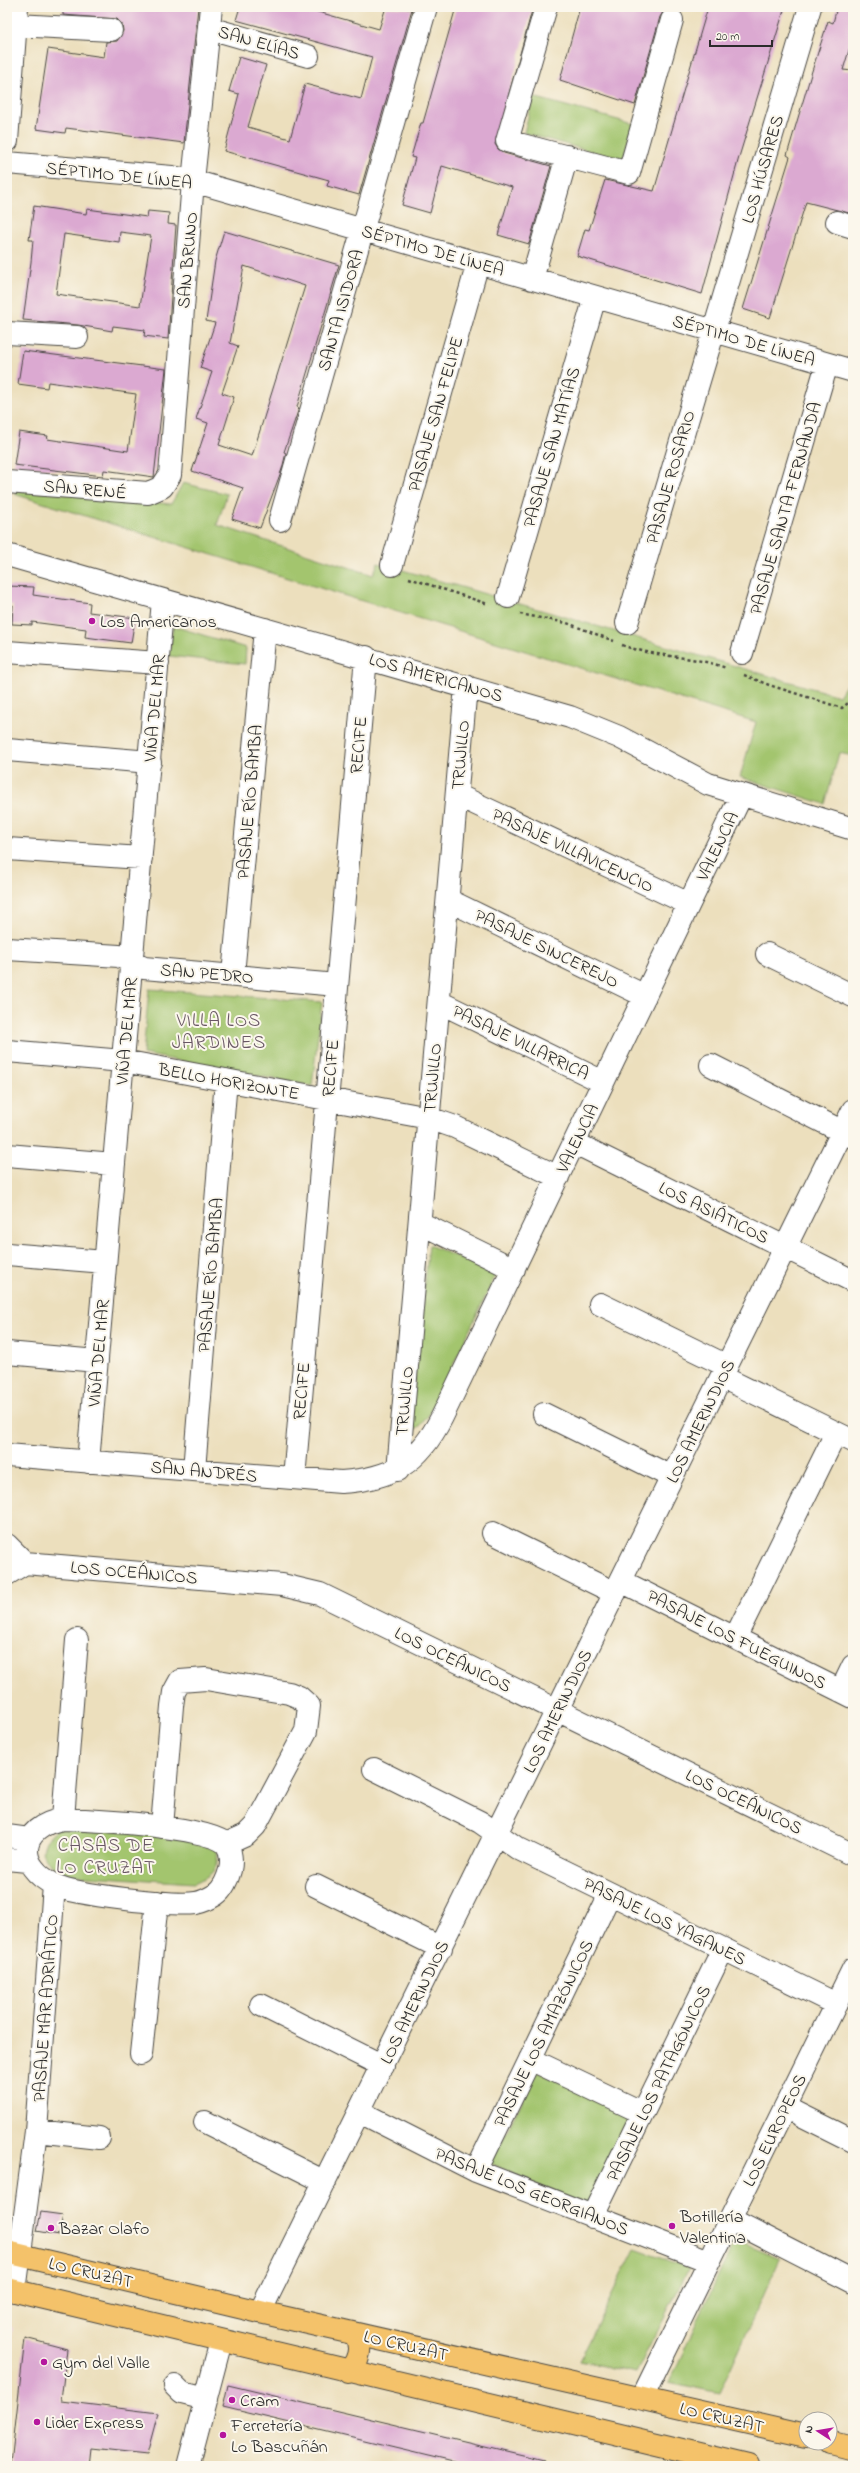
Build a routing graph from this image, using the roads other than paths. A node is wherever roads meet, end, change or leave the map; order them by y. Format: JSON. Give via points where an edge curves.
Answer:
{"nodes":[{"id":1,"x":211,"y":7,"type":"edge"},
{"id":2,"x":426,"y":7,"type":"edge"},
{"id":3,"x":546,"y":7,"type":"edge"},
{"id":4,"x":810,"y":7,"type":"edge"},
{"id":5,"x":16,"y":16,"type":"edge"},
{"id":6,"x":672,"y":20,"type":"dead end"},
{"id":7,"x":209,"y":28,"type":"junction"},
{"id":8,"x":110,"y":30,"type":"dead end"},
{"id":9,"x":308,"y":56,"type":"dead end"},
{"id":10,"x":7,"y":141,"type":"edge"},
{"id":11,"x":566,"y":156,"type":"junction"},
{"id":12,"x":7,"y":163,"type":"edge"},
{"id":13,"x":193,"y":181,"type":"junction"},
{"id":14,"x":363,"y":230,"type":"junction"},
{"id":15,"x":478,"y":263,"type":"junction"},
{"id":16,"x":532,"y":279,"type":"junction"},
{"id":17,"x":595,"y":297,"type":"junction"},
{"id":18,"x":715,"y":332,"type":"junction"},
{"id":19,"x":7,"y":333,"type":"edge"},
{"id":20,"x":77,"y":337,"type":"dead end"},
{"id":21,"x":827,"y":364,"type":"junction"},
{"id":22,"x":853,"y":371,"type":"edge"},
{"id":23,"x":7,"y":482,"type":"edge"},
{"id":24,"x":162,"y":487,"type":"joint"},
{"id":25,"x":280,"y":520,"type":"dead end"},
{"id":26,"x":7,"y":555,"type":"edge"},
{"id":27,"x":392,"y":565,"type":"dead end"},
{"id":28,"x":508,"y":597,"type":"dead end"},
{"id":29,"x":164,"y":600,"type":"junction"},
{"id":30,"x":627,"y":623,"type":"dead end"},
{"id":31,"x":265,"y":628,"type":"junction"},
{"id":32,"x":7,"y":652,"type":"edge"},
{"id":33,"x":742,"y":653,"type":"dead end"},
{"id":34,"x":366,"y":657,"type":"junction"},
{"id":35,"x":158,"y":663,"type":"junction"},
{"id":36,"x":466,"y":686,"type":"junction"},
{"id":37,"x":7,"y":750,"type":"edge"},
{"id":38,"x":150,"y":762,"type":"junction"},
{"id":39,"x":457,"y":795,"type":"junction"},
{"id":40,"x":741,"y":796,"type":"junction"},
{"id":41,"x":853,"y":829,"type":"edge"},
{"id":42,"x":7,"y":849,"type":"edge"},
{"id":43,"x":141,"y":858,"type":"junction"},
{"id":44,"x":448,"y":900,"type":"junction"},
{"id":45,"x":689,"y":904,"type":"junction"},
{"id":46,"x":7,"y":949,"type":"edge"},
{"id":47,"x":766,"y":954,"type":"dead end"},
{"id":48,"x":132,"y":962,"type":"junction"},
{"id":49,"x":234,"y":975,"type":"junction"},
{"id":50,"x":337,"y":985,"type":"junction"},
{"id":51,"x":645,"y":996,"type":"junction"},
{"id":52,"x":853,"y":996,"type":"edge"},
{"id":53,"x":439,"y":1002,"type":"junction"},
{"id":54,"x":7,"y":1050,"type":"edge"},
{"id":55,"x":123,"y":1061,"type":"junction"},
{"id":56,"x":711,"y":1065,"type":"dead end"},
{"id":57,"x":226,"y":1080,"type":"junction"},
{"id":58,"x":604,"y":1082,"type":"junction"},
{"id":59,"x":327,"y":1099,"type":"junction"},
{"id":60,"x":853,"y":1110,"type":"edge"},
{"id":61,"x":429,"y":1118,"type":"junction"},
{"id":62,"x":848,"y":1134,"type":"edge"},
{"id":63,"x":575,"y":1143,"type":"junction"},
{"id":64,"x":7,"y":1155,"type":"edge"},
{"id":65,"x":114,"y":1164,"type":"junction"},
{"id":66,"x":558,"y":1177,"type":"junction"},
{"id":67,"x":420,"y":1223,"type":"junction"},
{"id":68,"x":785,"y":1247,"type":"junction"},
{"id":69,"x":7,"y":1254,"type":"edge"},
{"id":70,"x":106,"y":1262,"type":"junction"},
{"id":71,"x":514,"y":1269,"type":"junction"},
{"id":72,"x":853,"y":1281,"type":"edge"},
{"id":73,"x":600,"y":1304,"type":"dead end"},
{"id":74,"x":7,"y":1353,"type":"edge"},
{"id":75,"x":97,"y":1361,"type":"junction"},
{"id":76,"x":724,"y":1371,"type":"junction"},
{"id":77,"x":544,"y":1414,"type":"dead end"},
{"id":78,"x":845,"y":1437,"type":"edge"},
{"id":79,"x":7,"y":1455,"type":"edge"},
{"id":80,"x":88,"y":1462,"type":"junction"},
{"id":81,"x":194,"y":1470,"type":"junction"},
{"id":82,"x":398,"y":1470,"type":"junction"},
{"id":83,"x":672,"y":1477,"type":"junction"},
{"id":84,"x":294,"y":1478,"type":"junction"},
{"id":85,"x":493,"y":1533,"type":"dead end"},
{"id":86,"x":7,"y":1545,"type":"edge"},
{"id":87,"x":16,"y":1568,"type":"edge"},
{"id":88,"x":618,"y":1587,"type":"junction"},
{"id":89,"x":734,"y":1638,"type":"junction"},
{"id":90,"x":77,"y":1640,"type":"dead end"},
{"id":91,"x":853,"y":1666,"type":"edge"},
{"id":92,"x":847,"y":1694,"type":"edge"},
{"id":93,"x":558,"y":1710,"type":"junction"},
{"id":94,"x":374,"y":1769,"type":"dead end"},
{"id":95,"x":63,"y":1819,"type":"junction"},
{"id":96,"x":162,"y":1828,"type":"junction"},
{"id":97,"x":497,"y":1834,"type":"junction"},
{"id":98,"x":7,"y":1836,"type":"edge"},
{"id":99,"x":29,"y":1840,"type":"junction"},
{"id":100,"x":226,"y":1844,"type":"junction"},
{"id":101,"x":853,"y":1855,"type":"edge"},
{"id":102,"x":17,"y":1860,"type":"edge"},
{"id":103,"x":54,"y":1885,"type":"junction"},
{"id":104,"x":316,"y":1886,"type":"dead end"},
{"id":105,"x":610,"y":1894,"type":"junction"},
{"id":106,"x":157,"y":1902,"type":"junction"},
{"id":107,"x":441,"y":1948,"type":"junction"},
{"id":108,"x":723,"y":1949,"type":"junction"},
{"id":109,"x":853,"y":1969,"type":"edge"},
{"id":110,"x":843,"y":1999,"type":"edge"},
{"id":111,"x":261,"y":2005,"type":"dead end"},
{"id":112,"x":142,"y":2054,"type":"dead end"},
{"id":113,"x":530,"y":2059,"type":"junction"},
{"id":114,"x":383,"y":2066,"type":"junction"},
{"id":115,"x":785,"y":2107,"type":"junction"},
{"id":116,"x":360,"y":2112,"type":"junction"},
{"id":117,"x":643,"y":2113,"type":"junction"},
{"id":118,"x":205,"y":2122,"type":"dead end"},
{"id":119,"x":36,"y":2131,"type":"junction"},
{"id":120,"x":99,"y":2138,"type":"dead end"},
{"id":121,"x":853,"y":2141,"type":"edge"},
{"id":122,"x":476,"y":2171,"type":"junction"},
{"id":123,"x":325,"y":2182,"type":"junction"},
{"id":124,"x":592,"y":2217,"type":"junction"},
{"id":125,"x":730,"y":2219,"type":"junction"},
{"id":126,"x":14,"y":2253,"type":"edge"},
{"id":127,"x":709,"y":2261,"type":"junction"},
{"id":128,"x":853,"y":2282,"type":"edge"},
{"id":129,"x":11,"y":2290,"type":"edge"},
{"id":130,"x":260,"y":2312,"type":"junction"},
{"id":131,"x":355,"y":2334,"type":"junction"},
{"id":132,"x":221,"y":2341,"type":"junction"},
{"id":133,"x":348,"y":2372,"type":"junction"},
{"id":134,"x":175,"y":2386,"type":"dead end"},
{"id":135,"x":206,"y":2398,"type":"junction"},
{"id":136,"x":642,"y":2398,"type":"junction"},
{"id":137,"x":798,"y":2434,"type":"edge"},
{"id":138,"x":838,"y":2444,"type":"edge"},
{"id":139,"x":853,"y":2448,"type":"edge"},
{"id":140,"x":188,"y":2466,"type":"edge"},
{"id":141,"x":750,"y":2466,"type":"edge"}],
"edges":[{"from":1,"to":7,"type":"street","name":"SAN BRUNO"},
{"from":2,"to":14,"type":"street","name":"SANTA ISIDORA"},
{"from":3,"to":11,"type":"street","via":[[507,141]]},
{"from":4,"to":18,"type":"street","name":"LOS HÚSARES"},
{"from":5,"to":8,"type":"street"},
{"from":5,"to":10,"type":"street"},
{"from":6,"to":11,"type":"street","via":[[629,173]]},
{"from":7,"to":9,"type":"street","name":"SAN ELÍAS"},
{"from":7,"to":13,"type":"street","name":"SAN BRUNO"},
{"from":11,"to":16,"type":"street"},
{"from":12,"to":13,"type":"street","name":"SÉPTIMO DE LÍNEA","via":[[166,176]]},
{"from":13,"to":14,"type":"street","name":"SÉPTIMO DE LÍNEA"},
{"from":13,"to":24,"type":"street","name":"SAN BRUNO","via":[[171,468]]},
{"from":14,"to":15,"type":"street","name":"SÉPTIMO DE LÍNEA"},
{"from":14,"to":25,"type":"street","name":"SANTA ISIDORA"},
{"from":15,"to":16,"type":"street","name":"SÉPTIMO DE LÍNEA"},
{"from":15,"to":27,"type":"street","name":"PASAJE SAN FELIPE"},
{"from":16,"to":17,"type":"street","name":"SÉPTIMO DE LÍNEA"},
{"from":17,"to":18,"type":"street","name":"SÉPTIMO DE LÍNEA"},
{"from":17,"to":28,"type":"street","name":"PASAJE SAN MATÍAS"},
{"from":18,"to":21,"type":"street","name":"SÉPTIMO DE LÍNEA"},
{"from":18,"to":30,"type":"street","name":"PASAJE ROSARIO","via":[[705,357]]},
{"from":19,"to":20,"type":"street"},
{"from":21,"to":22,"type":"street","name":"SÉPTIMO DE LÍNEA"},
{"from":21,"to":33,"type":"street","name":"PASAJE SANTA FERNANDA"},
{"from":23,"to":24,"type":"street","name":"SAN RENÉ","via":[[141,493],[156,491]]},
{"from":26,"to":29,"type":"street","name":"LOS AMERICANOS"},
{"from":29,"to":31,"type":"street","name":"LOS AMERICANOS"},
{"from":29,"to":35,"type":"street","name":"VIÑA DEL MAR"},
{"from":31,"to":34,"type":"street","name":"LOS AMERICANOS"},
{"from":31,"to":49,"type":"street","name":"PASAJE RÍO BAMBA"},
{"from":32,"to":35,"type":"street"},
{"from":34,"to":36,"type":"street","name":"LOS AMERICANOS"},
{"from":34,"to":50,"type":"street","name":"RECIFE"},
{"from":35,"to":38,"type":"street","name":"VIÑA DEL MAR"},
{"from":36,"to":39,"type":"street","name":"TRUJILLO"},
{"from":36,"to":40,"type":"street","name":"LOS AMERICANOS","via":[[594,726],[703,782]]},
{"from":37,"to":38,"type":"street"},
{"from":38,"to":43,"type":"street","name":"VIÑA DEL MAR"},
{"from":39,"to":44,"type":"street","name":"TRUJILLO"},
{"from":39,"to":45,"type":"street","name":"PASAJE VILLAVICENCIO"},
{"from":40,"to":41,"type":"street","name":"LOS AMERICANOS"},
{"from":40,"to":45,"type":"street","name":"VALENCIA"},
{"from":42,"to":43,"type":"street"},
{"from":43,"to":48,"type":"street","name":"VIÑA DEL MAR"},
{"from":44,"to":51,"type":"street","name":"PASAJE SINCEREJO"},
{"from":44,"to":53,"type":"street","name":"TRUJILLO"},
{"from":45,"to":51,"type":"street","name":"VALENCIA"},
{"from":46,"to":48,"type":"street","name":"SAN PEDRO","via":[[119,956]]},
{"from":47,"to":52,"type":"street"},
{"from":48,"to":49,"type":"street","name":"SAN PEDRO","via":[[144,968]]},
{"from":48,"to":55,"type":"street","name":"VIÑA DEL MAR"},
{"from":49,"to":50,"type":"street","name":"SAN PEDRO"},
{"from":50,"to":59,"type":"street","name":"RECIFE"},
{"from":51,"to":58,"type":"street","name":"VALENCIA"},
{"from":53,"to":58,"type":"street","name":"PASAJE VILLARRICA"},
{"from":53,"to":61,"type":"street","name":"TRUJILLO"},
{"from":54,"to":55,"type":"street","name":"BELLO HORIZONTE"},
{"from":55,"to":57,"type":"street","name":"BELLO HORIZONTE"},
{"from":55,"to":65,"type":"street","name":"VIÑA DEL MAR"},
{"from":56,"to":62,"type":"street"},
{"from":57,"to":59,"type":"street","name":"BELLO HORIZONTE"},
{"from":57,"to":81,"type":"street","name":"PASAJE RÍO BAMBA"},
{"from":58,"to":63,"type":"street","name":"VALENCIA"},
{"from":59,"to":61,"type":"street","name":"BELLO HORIZONTE"},
{"from":59,"to":84,"type":"street","name":"RECIFE"},
{"from":60,"to":62,"type":"street","name":"LOS AMERINDIOS"},
{"from":61,"to":66,"type":"street","name":"BELLO HORIZONTE","via":[[454,1127]]},
{"from":61,"to":67,"type":"street","name":"TRUJILLO"},
{"from":62,"to":68,"type":"street","name":"LOS AMERINDIOS"},
{"from":63,"to":66,"type":"street","name":"VALENCIA"},
{"from":63,"to":68,"type":"street","name":"LOS ASIÁTICOS"},
{"from":64,"to":65,"type":"street"},
{"from":65,"to":70,"type":"street","name":"VIÑA DEL MAR"},
{"from":66,"to":71,"type":"street","name":"VALENCIA"},
{"from":67,"to":71,"type":"street"},
{"from":67,"to":82,"type":"street","name":"TRUJILLO"},
{"from":68,"to":72,"type":"street","name":"LOS ASIÁTICOS"},
{"from":68,"to":76,"type":"street","name":"LOS AMERINDIOS"},
{"from":69,"to":70,"type":"street"},
{"from":70,"to":75,"type":"street","name":"VIÑA DEL MAR"},
{"from":71,"to":82,"type":"street","name":"VALENCIA","via":[[435,1432],[413,1459]]},
{"from":73,"to":76,"type":"street"},
{"from":74,"to":75,"type":"street"},
{"from":75,"to":80,"type":"street","name":"VIÑA DEL MAR"},
{"from":76,"to":78,"type":"street"},
{"from":76,"to":83,"type":"street","name":"LOS AMERINDIOS"},
{"from":77,"to":83,"type":"street"},
{"from":78,"to":89,"type":"street"},
{"from":79,"to":80,"type":"street","name":"SAN ANDRÉS"},
{"from":80,"to":81,"type":"street","name":"SAN ANDRÉS"},
{"from":81,"to":84,"type":"street","name":"SAN ANDRÉS"},
{"from":82,"to":84,"type":"street","name":"SAN ANDRÉS","via":[[359,1481]]},
{"from":83,"to":88,"type":"street","name":"LOS AMERINDIOS"},
{"from":85,"to":88,"type":"street","name":"PASAJE LOS FUEGUINOS"},
{"from":86,"to":87,"type":"street","name":"LOS OCEÁNICOS"},
{"from":87,"to":93,"type":"street","name":"LOS OCEÁNICOS","via":[[282,1585],[302,1589],[337,1601]]},
{"from":88,"to":89,"type":"street","name":"PASAJE LOS FUEGUINOS"},
{"from":88,"to":93,"type":"street","name":"LOS AMERINDIOS"},
{"from":89,"to":92,"type":"street","name":"PASAJE LOS FUEGUINOS"},
{"from":90,"to":95,"type":"street"},
{"from":91,"to":92,"type":"street"},
{"from":93,"to":97,"type":"street","name":"LOS AMERINDIOS"},
{"from":93,"to":101,"type":"street","name":"LOS OCEÁNICOS"},
{"from":94,"to":97,"type":"street","name":"PASAJE LOS YAGANES","via":[[480,1822]]},
{"from":95,"to":96,"type":"street"},
{"from":95,"to":99,"type":"street","via":[[41,1828]]},
{"from":96,"to":100,"type":"street","via":[[203,1834]]},
{"from":96,"to":100,"type":"street","via":[[172,1706],[174,1692],[180,1681],[206,1679],[289,1693],[299,1697],[309,1706],[306,1731],[255,1826],[246,1835]]},
{"from":97,"to":105,"type":"street","name":"PASAJE LOS YAGANES","via":[[516,1848]]},
{"from":97,"to":107,"type":"street","name":"LOS AMERINDIOS"},
{"from":98,"to":99,"type":"street"},
{"from":99,"to":102,"type":"street"},
{"from":100,"to":106,"type":"street","via":[[231,1856],[231,1868],[223,1887],[216,1895],[197,1903]]},
{"from":102,"to":103,"type":"street"},
{"from":103,"to":106,"type":"street","via":[[64,1889]]},
{"from":103,"to":119,"type":"street","name":"PASAJE MAR ADRIÁTICO"},
{"from":104,"to":107,"type":"street"},
{"from":105,"to":108,"type":"street","name":"PASAJE LOS YAGANES"},
{"from":105,"to":113,"type":"street","name":"PASAJE LOS AMAZÓNICOS"},
{"from":106,"to":112,"type":"street"},
{"from":107,"to":114,"type":"street","name":"LOS AMERINDIOS"},
{"from":108,"to":110,"type":"street","name":"PASAJE LOS YAGANES"},
{"from":108,"to":117,"type":"street","name":"PASAJE LOS PATAGÓNICOS"},
{"from":109,"to":110,"type":"street","name":"LOS EUROPEOS"},
{"from":110,"to":115,"type":"street","name":"LOS EUROPEOS"},
{"from":111,"to":114,"type":"street"},
{"from":113,"to":117,"type":"street"},
{"from":113,"to":122,"type":"street","name":"PASAJE LOS AMAZÓNICOS"},
{"from":114,"to":116,"type":"street","name":"LOS AMERINDIOS"},
{"from":115,"to":121,"type":"street"},
{"from":115,"to":125,"type":"street","name":"LOS EUROPEOS"},
{"from":116,"to":122,"type":"street","name":"PASAJE LOS GEORGIANOS"},
{"from":116,"to":123,"type":"street","name":"LOS AMERINDIOS"},
{"from":117,"to":124,"type":"street","name":"PASAJE LOS PATAGÓNICOS"},
{"from":118,"to":123,"type":"street"},
{"from":119,"to":120,"type":"street"},
{"from":119,"to":126,"type":"street","name":"PASAJE MAR ADRIÁTICO"},
{"from":122,"to":124,"type":"street","name":"PASAJE LOS GEORGIANOS"},
{"from":123,"to":130,"type":"street","name":"LOS AMERINDIOS"},
{"from":124,"to":127,"type":"street","name":"PASAJE LOS GEORGIANOS"},
{"from":125,"to":127,"type":"street","name":"LOS EUROPEOS"},
{"from":125,"to":128,"type":"street"},
{"from":126,"to":129,"type":"street","name":"PASAJE MAR ADRIÁTICO"},
{"from":126,"to":130,"type":"main road","name":"LO CRUZAT"},
{"from":127,"to":136,"type":"street","name":"LOS EUROPEOS"},
{"from":129,"to":132,"type":"main road","name":"LO CRUZAT"},
{"from":130,"to":131,"type":"main road","name":"LO CRUZAT"},
{"from":131,"to":133,"type":"main road","via":[[359,2353]]},
{"from":131,"to":136,"type":"main road","name":"LO CRUZAT"},
{"from":132,"to":133,"type":"main road","name":"LO CRUZAT"},
{"from":132,"to":135,"type":"street"},
{"from":133,"to":141,"type":"main road","name":"LO CRUZAT"},
{"from":134,"to":135,"type":"street","via":[[182,2393]]},
{"from":135,"to":140,"type":"street"},
{"from":136,"to":137,"type":"main road","name":"LO CRUZAT"},
{"from":138,"to":139,"type":"main road"}]}
